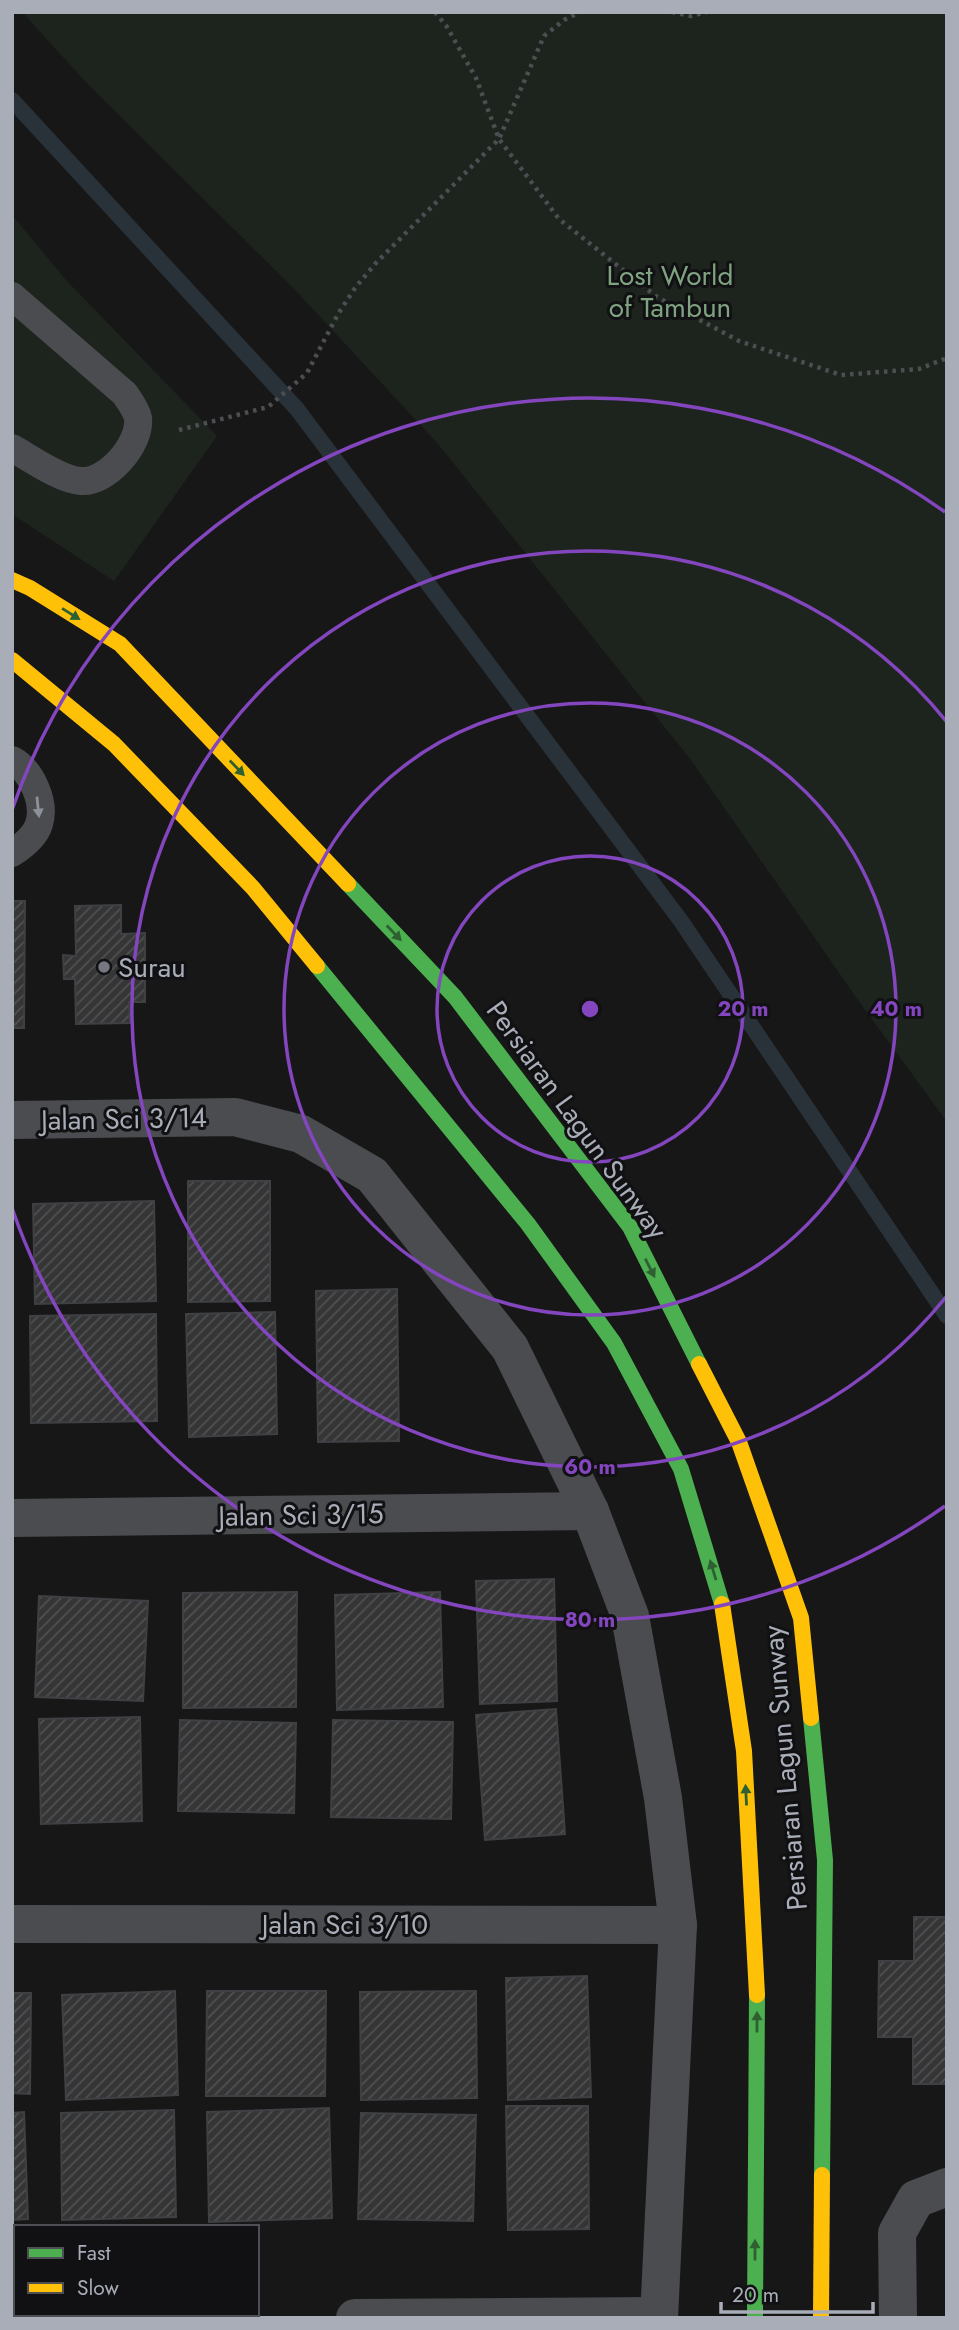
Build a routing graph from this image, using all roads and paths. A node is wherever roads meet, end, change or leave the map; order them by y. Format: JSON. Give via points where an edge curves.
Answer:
{"nodes":[{"id":1,"x":435,"y":12,"type":"edge"},
{"id":2,"x":580,"y":12,"type":"edge"},
{"id":3,"x":672,"y":12,"type":"edge"},
{"id":4,"x":707,"y":12,"type":"edge"},
{"id":5,"x":499,"y":139,"type":"junction"},
{"id":6,"x":12,"y":296,"type":"edge"},
{"id":7,"x":947,"y":358,"type":"edge"},
{"id":8,"x":136,"y":433,"type":"junction"},
{"id":9,"x":12,"y":448,"type":"edge"},
{"id":10,"x":12,"y":580,"type":"edge"},
{"id":11,"x":12,"y":660,"type":"edge"},
{"id":12,"x":12,"y":760,"type":"edge"},
{"id":13,"x":12,"y":853,"type":"edge"},
{"id":14,"x":12,"y":1120,"type":"edge"},
{"id":15,"x":590,"y":1511,"type":"junction"},
{"id":16,"x":12,"y":1518,"type":"edge"},
{"id":17,"x":12,"y":1924,"type":"edge"},
{"id":18,"x":678,"y":1925,"type":"junction"},
{"id":19,"x":947,"y":2187,"type":"edge"},
{"id":20,"x":659,"y":2317,"type":"edge"},
{"id":21,"x":355,"y":2318,"type":"edge"},
{"id":22,"x":755,"y":2318,"type":"edge"},
{"id":23,"x":821,"y":2318,"type":"edge"},
{"id":24,"x":898,"y":2318,"type":"edge"}],
"edges":[{"from":1,"to":5,"type":"path","via":[[477,78]]},
{"from":2,"to":5,"type":"path","via":[[544,36]]},
{"from":3,"to":4,"type":"path","via":[[691,16]]},
{"from":5,"to":7,"type":"path","via":[[559,219],[657,297],[739,341],[841,375],[919,369]]},
{"from":5,"to":8,"type":"path","via":[[375,264],[338,314],[307,373],[268,407],[185,429]]},
{"from":6,"to":8,"type":"lane","via":[[125,394],[138,419]]},
{"from":8,"to":9,"type":"lane","via":[[113,467],[91,481],[66,477]]},
{"from":10,"to":23,"type":"main road","name":"Persiaran Lagun Sunway","one_way":true,"via":[[120,644],[455,997],[630,1227],[739,1442],[801,1618],[824,1846]]},
{"from":22,"to":11,"type":"main road","name":"Persiaran Lagun Sunway","one_way":true,"via":[[757,1968],[744,1751],[722,1601],[681,1469],[614,1343],[528,1224],[253,888],[114,744]]},
{"from":12,"to":13,"type":"lane","one_way":true,"via":[[24,767],[34,784],[39,822],[33,835]]},
{"from":14,"to":15,"type":"street","name":"Jalan Sci 3/14","via":[[235,1117],[301,1134],[372,1175],[510,1349]]},
{"from":15,"to":16,"type":"street","name":"Jalan Sci 3/15"},
{"from":15,"to":18,"type":"street","name":"Jalan Sci 3/14","via":[[630,1616],[663,1798]]},
{"from":17,"to":18,"type":"street","name":"Jalan Sci 3/10"},
{"from":18,"to":20,"type":"street","name":"Jalan Sci 3/14"},
{"from":19,"to":24,"type":"street","via":[[916,2199],[897,2233]]},
{"from":20,"to":21,"type":"street"}]}
